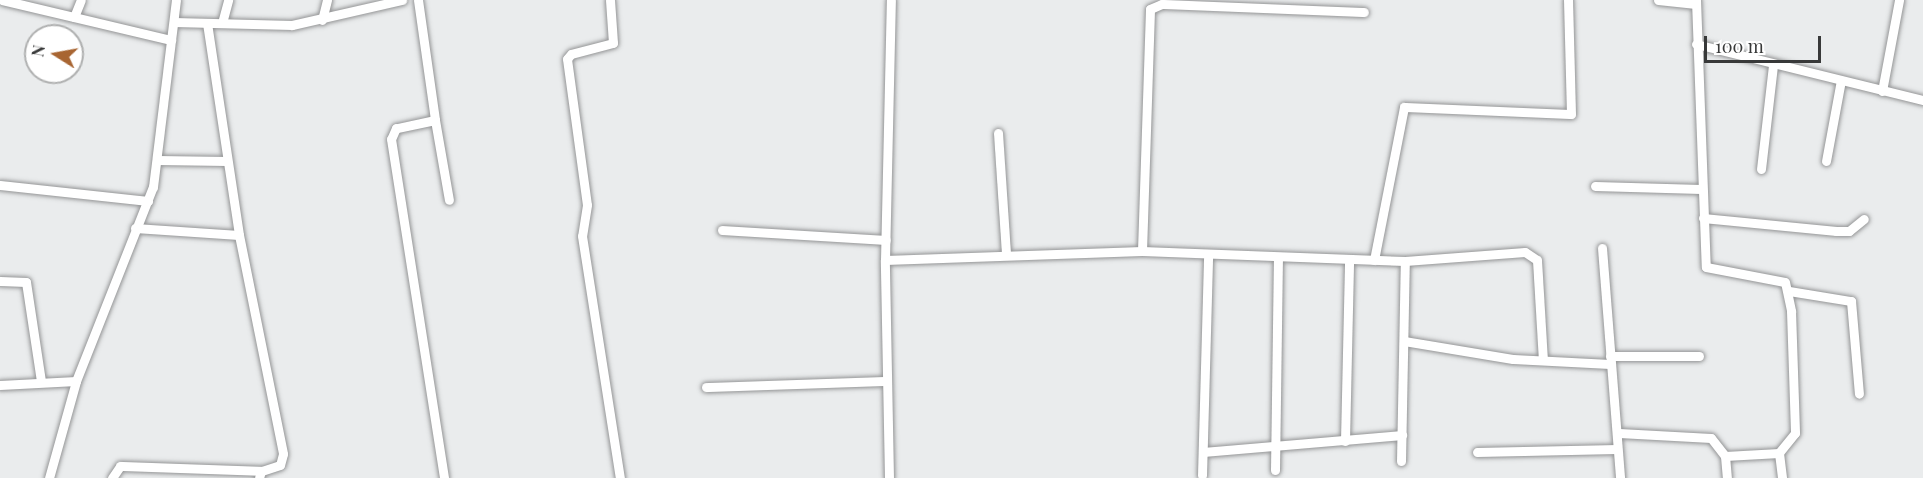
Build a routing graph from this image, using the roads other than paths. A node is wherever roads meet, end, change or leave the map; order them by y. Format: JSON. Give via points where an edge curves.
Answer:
{"nodes":[{"id":1,"x":2,"y":0,"type":"edge"},
{"id":2,"x":81,"y":0,"type":"edge"},
{"id":3,"x":176,"y":0,"type":"edge"},
{"id":4,"x":228,"y":0,"type":"edge"},
{"id":5,"x":327,"y":0,"type":"edge"},
{"id":6,"x":402,"y":0,"type":"edge"},
{"id":7,"x":418,"y":0,"type":"edge"},
{"id":8,"x":610,"y":0,"type":"edge"},
{"id":9,"x":891,"y":0,"type":"edge"},
{"id":10,"x":1568,"y":0,"type":"edge"},
{"id":11,"x":1658,"y":0,"type":"edge"},
{"id":12,"x":1899,"y":0,"type":"edge"},
{"id":13,"x":1696,"y":2,"type":"edge"},
{"id":14,"x":362,"y":5,"type":"edge"},
{"id":15,"x":1364,"y":12,"type":"dead end"},
{"id":16,"x":74,"y":17,"type":"junction"},
{"id":17,"x":322,"y":20,"type":"junction"},
{"id":18,"x":174,"y":22,"type":"junction"},
{"id":19,"x":207,"y":23,"type":"junction"},
{"id":20,"x":222,"y":23,"type":"junction"},
{"id":21,"x":171,"y":40,"type":"junction"},
{"id":22,"x":1696,"y":44,"type":"junction"},
{"id":23,"x":1773,"y":65,"type":"junction"},
{"id":24,"x":1841,"y":81,"type":"junction"},
{"id":25,"x":1882,"y":91,"type":"junction"},
{"id":26,"x":1923,"y":100,"type":"edge"},
{"id":27,"x":435,"y":120,"type":"junction"},
{"id":28,"x":998,"y":133,"type":"dead end"},
{"id":29,"x":157,"y":160,"type":"junction"},
{"id":30,"x":227,"y":161,"type":"junction"},
{"id":31,"x":1826,"y":161,"type":"dead end"},
{"id":32,"x":1761,"y":169,"type":"dead end"},
{"id":33,"x":0,"y":185,"type":"edge"},
{"id":34,"x":1595,"y":186,"type":"dead end"},
{"id":35,"x":1701,"y":189,"type":"junction"},
{"id":36,"x":449,"y":200,"type":"dead end"},
{"id":37,"x":148,"y":201,"type":"junction"},
{"id":38,"x":1703,"y":218,"type":"junction"},
{"id":39,"x":1864,"y":219,"type":"dead end"},
{"id":40,"x":135,"y":228,"type":"junction"},
{"id":41,"x":722,"y":230,"type":"dead end"},
{"id":42,"x":239,"y":235,"type":"junction"},
{"id":43,"x":886,"y":240,"type":"junction"},
{"id":44,"x":1602,"y":248,"type":"dead end"},
{"id":45,"x":1142,"y":250,"type":"junction"},
{"id":46,"x":1006,"y":253,"type":"junction"},
{"id":47,"x":1208,"y":254,"type":"junction"},
{"id":48,"x":1278,"y":257,"type":"junction"},
{"id":49,"x":1349,"y":259,"type":"junction"},
{"id":50,"x":885,"y":260,"type":"junction"},
{"id":51,"x":1374,"y":260,"type":"junction"},
{"id":52,"x":1405,"y":261,"type":"junction"},
{"id":53,"x":0,"y":281,"type":"edge"},
{"id":54,"x":1789,"y":291,"type":"junction"},
{"id":55,"x":1404,"y":341,"type":"junction"},
{"id":56,"x":1699,"y":356,"type":"dead end"},
{"id":57,"x":1544,"y":360,"type":"junction"},
{"id":58,"x":1610,"y":360,"type":"junction"},
{"id":59,"x":41,"y":381,"type":"junction"},
{"id":60,"x":76,"y":381,"type":"junction"},
{"id":61,"x":887,"y":381,"type":"junction"},
{"id":62,"x":0,"y":385,"type":"edge"},
{"id":63,"x":706,"y":387,"type":"dead end"},
{"id":64,"x":1859,"y":394,"type":"dead end"},
{"id":65,"x":1619,"y":433,"type":"junction"},
{"id":66,"x":1402,"y":435,"type":"junction"},
{"id":67,"x":1344,"y":441,"type":"junction"},
{"id":68,"x":1274,"y":448,"type":"junction"},
{"id":69,"x":1617,"y":449,"type":"junction"},
{"id":70,"x":1203,"y":452,"type":"junction"},
{"id":71,"x":1477,"y":452,"type":"dead end"},
{"id":72,"x":1779,"y":453,"type":"junction"},
{"id":73,"x":1725,"y":456,"type":"junction"},
{"id":74,"x":1401,"y":461,"type":"dead end"},
{"id":75,"x":1275,"y":470,"type":"dead end"},
{"id":76,"x":260,"y":475,"type":"edge"},
{"id":77,"x":1202,"y":475,"type":"dead end"},
{"id":78,"x":49,"y":478,"type":"edge"},
{"id":79,"x":112,"y":478,"type":"edge"},
{"id":80,"x":444,"y":478,"type":"edge"},
{"id":81,"x":620,"y":478,"type":"edge"},
{"id":82,"x":889,"y":478,"type":"edge"},
{"id":83,"x":1620,"y":478,"type":"edge"},
{"id":84,"x":1727,"y":478,"type":"edge"},
{"id":85,"x":1782,"y":478,"type":"edge"}],
"edges":[{"from":1,"to":16,"type":"street"},
{"from":2,"to":16,"type":"street"},
{"from":3,"to":18,"type":"street"},
{"from":4,"to":20,"type":"street"},
{"from":5,"to":17,"type":"street"},
{"from":6,"to":14,"type":"street"},
{"from":7,"to":27,"type":"street"},
{"from":8,"to":81,"type":"street","via":[[613,43],[571,54],[567,59],[587,205],[582,236]]},
{"from":9,"to":43,"type":"street"},
{"from":10,"to":51,"type":"street","via":[[1571,114],[1404,107]]},
{"from":11,"to":13,"type":"street"},
{"from":12,"to":25,"type":"street"},
{"from":13,"to":22,"type":"street"},
{"from":14,"to":17,"type":"street"},
{"from":15,"to":45,"type":"street","via":[[1162,4],[1150,9]]},
{"from":16,"to":21,"type":"street"},
{"from":17,"to":20,"type":"street","via":[[271,26]]},
{"from":18,"to":19,"type":"street"},
{"from":18,"to":21,"type":"street"},
{"from":19,"to":20,"type":"street"},
{"from":19,"to":30,"type":"street"},
{"from":21,"to":29,"type":"street"},
{"from":22,"to":23,"type":"street"},
{"from":22,"to":35,"type":"street"},
{"from":23,"to":24,"type":"street"},
{"from":23,"to":32,"type":"street"},
{"from":24,"to":25,"type":"street"},
{"from":24,"to":31,"type":"street"},
{"from":25,"to":26,"type":"street"},
{"from":27,"to":36,"type":"street"},
{"from":27,"to":80,"type":"street","via":[[391,133]]},
{"from":28,"to":46,"type":"street"},
{"from":29,"to":30,"type":"street"},
{"from":29,"to":37,"type":"street"},
{"from":30,"to":42,"type":"street"},
{"from":33,"to":37,"type":"street"},
{"from":34,"to":35,"type":"street"},
{"from":35,"to":38,"type":"street"},
{"from":37,"to":40,"type":"street"},
{"from":38,"to":39,"type":"street","via":[[1836,231],[1849,231]]},
{"from":38,"to":54,"type":"street","via":[[1708,271],[1782,282]]},
{"from":40,"to":42,"type":"street"},
{"from":40,"to":60,"type":"street"},
{"from":41,"to":43,"type":"street"},
{"from":42,"to":76,"type":"street","via":[[283,454],[279,465]]},
{"from":43,"to":50,"type":"street"},
{"from":44,"to":58,"type":"street"},
{"from":45,"to":46,"type":"street"},
{"from":45,"to":47,"type":"street"},
{"from":46,"to":50,"type":"street"},
{"from":47,"to":48,"type":"street"},
{"from":47,"to":70,"type":"street"},
{"from":48,"to":49,"type":"street"},
{"from":48,"to":68,"type":"street"},
{"from":49,"to":51,"type":"street"},
{"from":49,"to":67,"type":"street"},
{"from":50,"to":61,"type":"street"},
{"from":51,"to":52,"type":"street"},
{"from":52,"to":55,"type":"street"},
{"from":52,"to":57,"type":"street","via":[[1517,252],[1534,256]]},
{"from":53,"to":59,"type":"street","via":[[26,282]]},
{"from":54,"to":64,"type":"street","via":[[1851,301]]},
{"from":54,"to":72,"type":"street","via":[[1797,422]]},
{"from":55,"to":57,"type":"street","via":[[1463,353]]},
{"from":55,"to":66,"type":"street"},
{"from":56,"to":58,"type":"street"},
{"from":57,"to":58,"type":"street"},
{"from":58,"to":65,"type":"street"},
{"from":59,"to":60,"type":"street"},
{"from":59,"to":62,"type":"street"},
{"from":60,"to":78,"type":"street"},
{"from":61,"to":63,"type":"street"},
{"from":61,"to":82,"type":"street"},
{"from":65,"to":69,"type":"street"},
{"from":65,"to":73,"type":"street","via":[[1711,438]]},
{"from":66,"to":67,"type":"street"},
{"from":66,"to":74,"type":"street"},
{"from":67,"to":68,"type":"street"},
{"from":68,"to":70,"type":"street"},
{"from":68,"to":75,"type":"street"},
{"from":69,"to":71,"type":"street"},
{"from":69,"to":83,"type":"street"},
{"from":70,"to":77,"type":"street"},
{"from":72,"to":73,"type":"street"},
{"from":72,"to":85,"type":"street"},
{"from":73,"to":84,"type":"street"},
{"from":76,"to":79,"type":"street","via":[[120,466]]}]}
